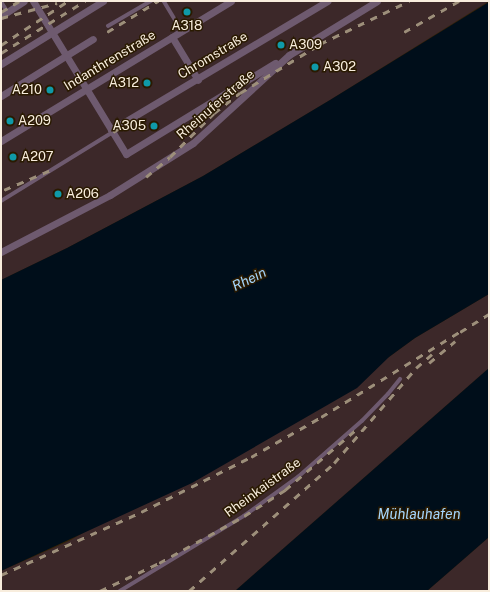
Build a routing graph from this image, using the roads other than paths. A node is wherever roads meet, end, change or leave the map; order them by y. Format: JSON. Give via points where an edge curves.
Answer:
{"nodes":[{"id":1,"x":1,"y":1,"type":"edge"},
{"id":2,"x":24,"y":1,"type":"edge"},
{"id":3,"x":33,"y":1,"type":"edge"},
{"id":4,"x":103,"y":1,"type":"edge"},
{"id":5,"x":151,"y":1,"type":"edge"},
{"id":6,"x":164,"y":1,"type":"edge"},
{"id":7,"x":231,"y":1,"type":"edge"},
{"id":8,"x":377,"y":1,"type":"edge"},
{"id":9,"x":323,"y":2,"type":"edge"},
{"id":10,"x":8,"y":12,"type":"junction"},
{"id":11,"x":1,"y":16,"type":"edge"},
{"id":12,"x":108,"y":26,"type":"dead end"},
{"id":13,"x":182,"y":31,"type":"junction"},
{"id":14,"x":52,"y":33,"type":"junction"},
{"id":15,"x":172,"y":37,"type":"junction"},
{"id":16,"x":93,"y":39,"type":"dead end"},
{"id":17,"x":66,"y":55,"type":"junction"},
{"id":18,"x":289,"y":55,"type":"junction"},
{"id":19,"x":1,"y":64,"type":"edge"},
{"id":20,"x":198,"y":80,"type":"junction"},
{"id":21,"x":87,"y":89,"type":"junction"},
{"id":22,"x":1,"y":96,"type":"edge"},
{"id":23,"x":112,"y":131,"type":"junction"},
{"id":24,"x":1,"y":141,"type":"edge"},
{"id":25,"x":1,"y":201,"type":"edge"},
{"id":26,"x":1,"y":252,"type":"edge"},
{"id":27,"x":400,"y":379,"type":"dead end"},
{"id":28,"x":120,"y":591,"type":"edge"}],
"edges":[{"from":1,"to":10,"type":"lane"},
{"from":2,"to":10,"type":"street"},
{"from":3,"to":14,"type":"street"},
{"from":4,"to":14,"type":"street"},
{"from":5,"to":12,"type":"lane"},
{"from":6,"to":13,"type":"lane"},
{"from":7,"to":13,"type":"street","name":"Indanthrenstraße"},
{"from":8,"to":18,"type":"street","name":"Rheinuferstraße"},
{"from":9,"to":20,"type":"street","name":"Chromstraße"},
{"from":10,"to":11,"type":"street"},
{"from":13,"to":15,"type":"street","name":"Indanthrenstraße"},
{"from":14,"to":17,"type":"street"},
{"from":14,"to":19,"type":"street"},
{"from":15,"to":20,"type":"street"},
{"from":15,"to":21,"type":"street","name":"Indanthrenstraße"},
{"from":16,"to":17,"type":"street"},
{"from":17,"to":21,"type":"street"},
{"from":17,"to":22,"type":"street"},
{"from":18,"to":23,"type":"street","via":[[126,154]]},
{"from":18,"to":26,"type":"street","name":"Rheinuferstraße","via":[[193,143],[110,195]]},
{"from":20,"to":23,"type":"street","name":"Chromstraße"},
{"from":21,"to":23,"type":"street"},
{"from":21,"to":24,"type":"street","name":"Indanthrenstraße"},
{"from":23,"to":25,"type":"lane"},
{"from":27,"to":28,"type":"lane","name":"Rheinkaistraße","via":[[362,421],[298,477],[244,516]]}]}
